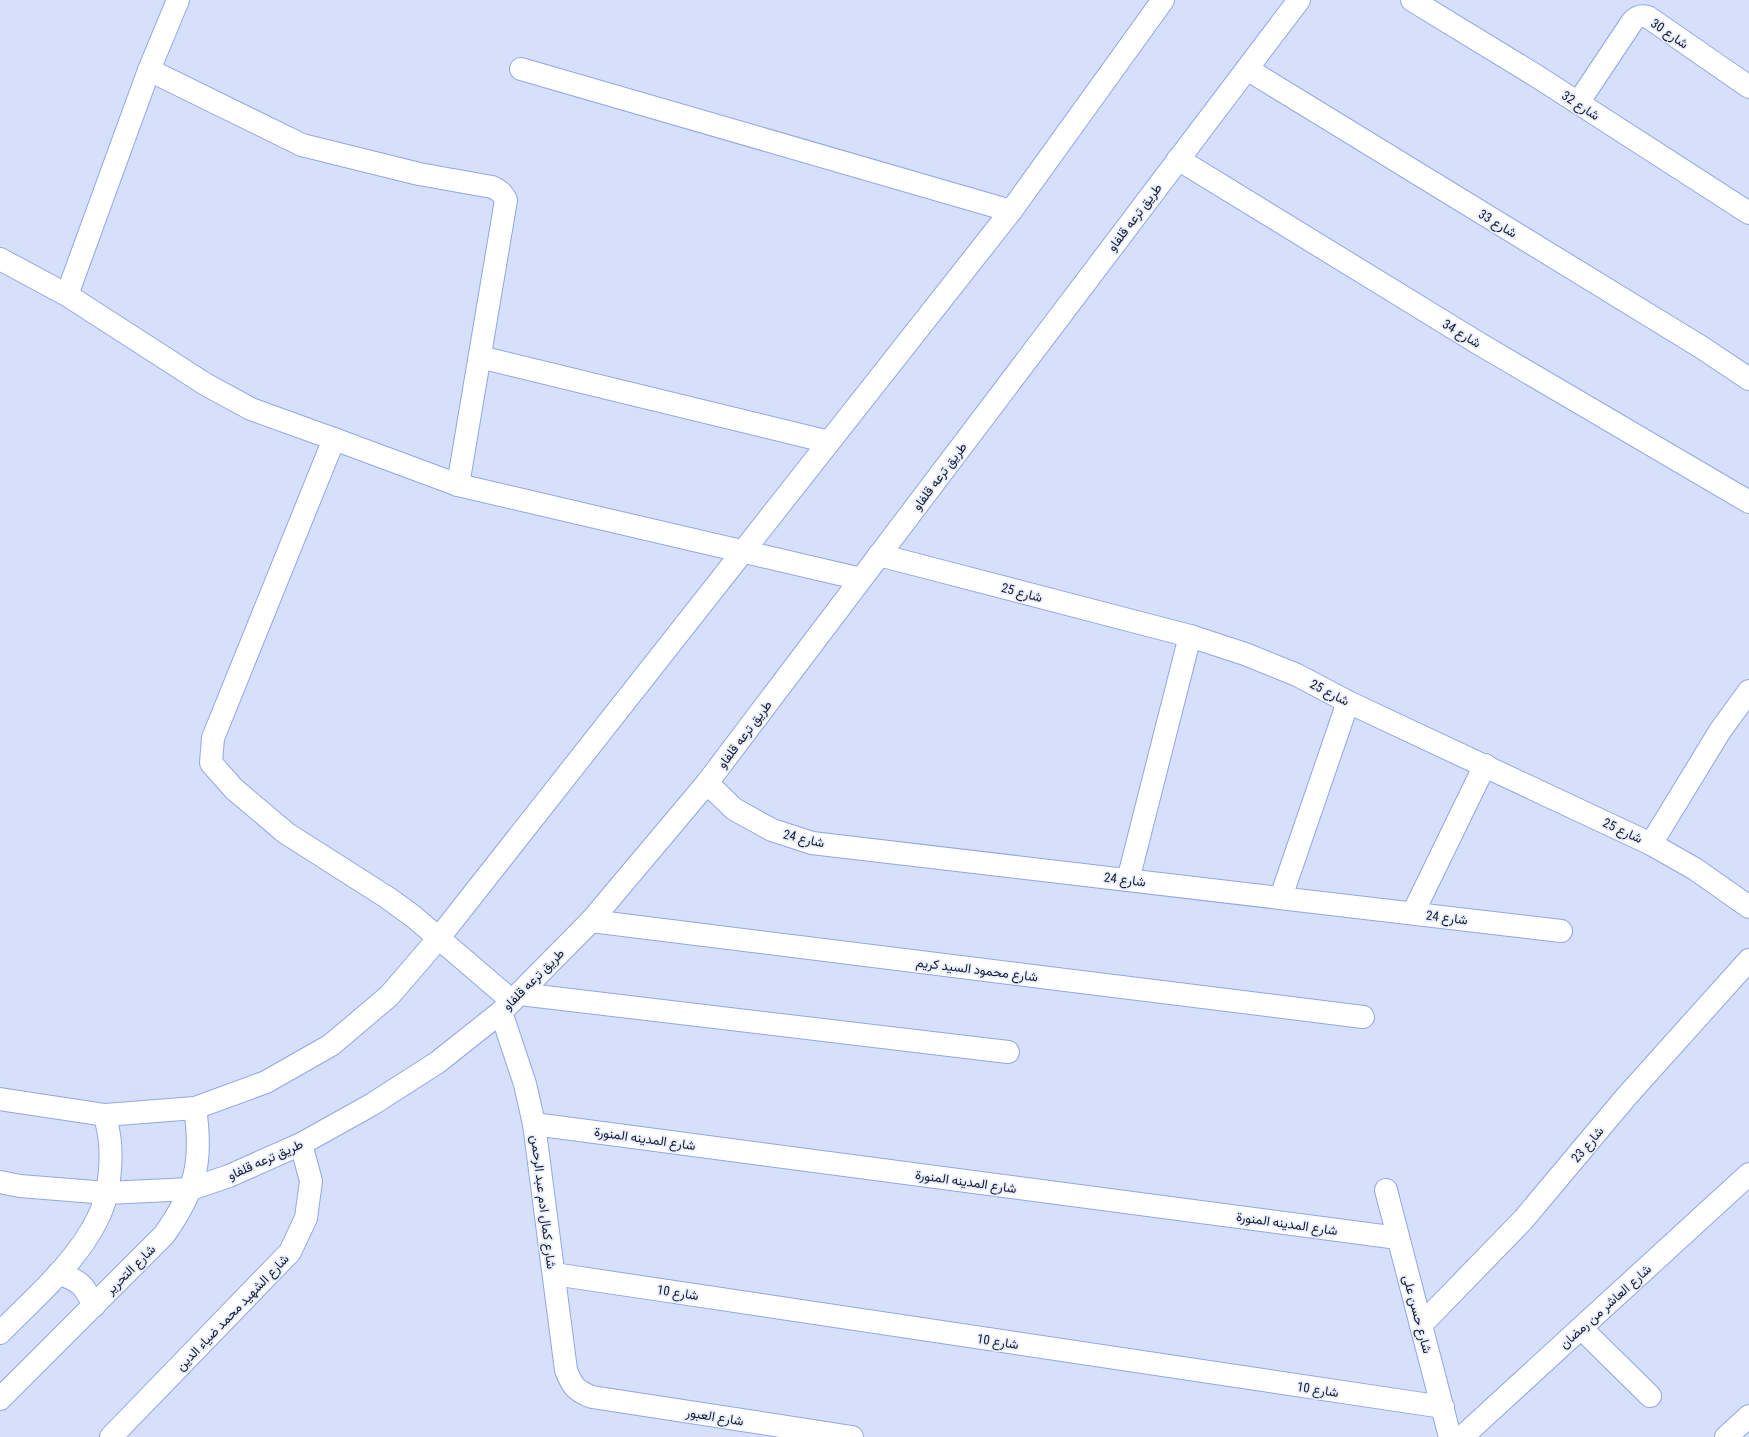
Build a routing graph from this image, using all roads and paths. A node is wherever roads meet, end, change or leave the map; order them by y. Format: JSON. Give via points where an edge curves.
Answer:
{"nodes":[{"id":1,"x":178,"y":0,"type":"edge"},
{"id":2,"x":1163,"y":0,"type":"edge"},
{"id":3,"x":1299,"y":0,"type":"edge"},
{"id":4,"x":1412,"y":0,"type":"edge"},
{"id":5,"x":521,"y":69,"type":"dead end"},
{"id":6,"x":1246,"y":69,"type":"junction"},
{"id":7,"x":149,"y":70,"type":"junction"},
{"id":8,"x":1749,"y":86,"type":"edge"},
{"id":9,"x":1578,"y":103,"type":"junction"},
{"id":10,"x":1178,"y":159,"type":"junction"},
{"id":11,"x":1011,"y":211,"type":"junction"},
{"id":12,"x":1749,"y":212,"type":"edge"},
{"id":13,"x":0,"y":259,"type":"edge"},
{"id":14,"x":67,"y":295,"type":"junction"},
{"id":15,"x":480,"y":357,"type":"junction"},
{"id":16,"x":1749,"y":379,"type":"edge"},
{"id":17,"x":334,"y":439,"type":"junction"},
{"id":18,"x":830,"y":442,"type":"junction"},
{"id":19,"x":458,"y":485,"type":"junction"},
{"id":20,"x":1749,"y":502,"type":"edge"},
{"id":21,"x":742,"y":552,"type":"junction"},
{"id":22,"x":879,"y":555,"type":"junction"},
{"id":23,"x":861,"y":579,"type":"junction"},
{"id":24,"x":1190,"y":636,"type":"junction"},
{"id":25,"x":1749,"y":691,"type":"edge"},
{"id":26,"x":1348,"y":702,"type":"junction"},
{"id":27,"x":1485,"y":765,"type":"junction"},
{"id":28,"x":706,"y":784,"type":"junction"},
{"id":29,"x":1651,"y":844,"type":"junction"},
{"id":30,"x":1128,"y":880,"type":"junction"},
{"id":31,"x":1281,"y":898,"type":"junction"},
{"id":32,"x":1749,"y":907,"type":"edge"},
{"id":33,"x":1413,"y":913,"type":"junction"},
{"id":34,"x":591,"y":921,"type":"junction"},
{"id":35,"x":1561,"y":931,"type":"dead end"},
{"id":36,"x":438,"y":938,"type":"junction"},
{"id":37,"x":1749,"y":960,"type":"edge"},
{"id":38,"x":511,"y":1002,"type":"junction"},
{"id":39,"x":1363,"y":1017,"type":"dead end"},
{"id":40,"x":1008,"y":1052,"type":"dead end"},
{"id":41,"x":0,"y":1099,"type":"edge"},
{"id":42,"x":195,"y":1108,"type":"junction"},
{"id":43,"x":105,"y":1115,"type":"junction"},
{"id":44,"x":534,"y":1124,"type":"junction"},
{"id":45,"x":301,"y":1144,"type":"junction"},
{"id":46,"x":1749,"y":1174,"type":"edge"},
{"id":47,"x":0,"y":1182,"type":"edge"},
{"id":48,"x":191,"y":1189,"type":"junction"},
{"id":49,"x":1386,"y":1190,"type":"dead end"},
{"id":50,"x":107,"y":1193,"type":"junction"},
{"id":51,"x":1398,"y":1238,"type":"junction"},
{"id":52,"x":58,"y":1274,"type":"junction"},
{"id":53,"x":554,"y":1274,"type":"junction"},
{"id":54,"x":94,"y":1306,"type":"junction"},
{"id":55,"x":1421,"y":1324,"type":"junction"},
{"id":56,"x":1580,"y":1328,"type":"junction"},
{"id":57,"x":0,"y":1333,"type":"edge"},
{"id":58,"x":579,"y":1392,"type":"joint"},
{"id":59,"x":1650,"y":1396,"type":"dead end"},
{"id":60,"x":0,"y":1399,"type":"edge"},
{"id":61,"x":1443,"y":1407,"type":"junction"},
{"id":62,"x":1749,"y":1416,"type":"edge"},
{"id":63,"x":111,"y":1437,"type":"edge"},
{"id":64,"x":852,"y":1437,"type":"edge"},
{"id":65,"x":1450,"y":1437,"type":"edge"},
{"id":66,"x":1462,"y":1437,"type":"edge"},
{"id":67,"x":1726,"y":1437,"type":"edge"}],
"edges":[{"from":1,"to":7,"type":"street"},
{"from":2,"to":11,"type":"street"},
{"from":3,"to":6,"type":"street","name":"طريق ترعه قلفاو"},
{"from":4,"to":9,"type":"street","name":"شارع 32"},
{"from":5,"to":11,"type":"street"},
{"from":6,"to":10,"type":"street","name":"طريق ترعه قلفاو"},
{"from":6,"to":16,"type":"street","name":"شارع 33","via":[[1701,347]]},
{"from":7,"to":14,"type":"street"},
{"from":7,"to":15,"type":"street","via":[[302,145],[419,174],[498,189],[506,200]]},
{"from":8,"to":9,"type":"street","name":"شارع 30","via":[[1642,16],[1636,17],[1632,22]]},
{"from":9,"to":12,"type":"street","name":"شارع 32"},
{"from":10,"to":20,"type":"street","name":"شارع 34","via":[[1478,344]]},
{"from":10,"to":22,"type":"street","name":"طريق ترعه قلفاو"},
{"from":11,"to":18,"type":"street"},
{"from":13,"to":14,"type":"street"},
{"from":14,"to":17,"type":"street","via":[[206,384],[251,409]]},
{"from":15,"to":18,"type":"street"},
{"from":15,"to":19,"type":"street"},
{"from":17,"to":19,"type":"street"},
{"from":17,"to":36,"type":"street","via":[[213,738],[212,763],[234,789],[286,833],[388,898]]},
{"from":18,"to":21,"type":"street"},
{"from":19,"to":21,"type":"street"},
{"from":21,"to":23,"type":"street"},
{"from":21,"to":36,"type":"street"},
{"from":22,"to":23,"type":"street","name":"طريق ترعه قلفاو"},
{"from":22,"to":24,"type":"street","name":"شارع 25"},
{"from":23,"to":28,"type":"street","name":"طريق ترعه قلفاو"},
{"from":24,"to":26,"type":"street","name":"شارع 25","via":[[1297,675]]},
{"from":24,"to":30,"type":"street"},
{"from":25,"to":29,"type":"street","via":[[1720,731]]},
{"from":26,"to":27,"type":"street","name":"شارع 25"},
{"from":26,"to":31,"type":"street"},
{"from":27,"to":29,"type":"street","name":"شارع 25"},
{"from":27,"to":33,"type":"street"},
{"from":28,"to":30,"type":"street","name":"شارع 24","via":[[734,809],[772,830],[812,843]]},
{"from":28,"to":34,"type":"street","name":"طريق ترعه قلفاو"},
{"from":29,"to":32,"type":"street","name":"شارع 25","via":[[1695,869]]},
{"from":30,"to":31,"type":"street","name":"شارع 24"},
{"from":31,"to":33,"type":"street","name":"شارع 24"},
{"from":33,"to":35,"type":"street","name":"شارع 24"},
{"from":34,"to":38,"type":"street","name":"طريق ترعه قلفاو"},
{"from":34,"to":39,"type":"street","name":"شارع محمود السيد كريم"},
{"from":36,"to":38,"type":"street"},
{"from":36,"to":42,"type":"street","via":[[389,996],[331,1045],[266,1082]]},
{"from":37,"to":55,"type":"street","name":"شارع 23","via":[[1626,1097],[1522,1220]]},
{"from":38,"to":40,"type":"street"},
{"from":38,"to":44,"type":"street","name":"شارع كمال ادم عبد الرحمن"},
{"from":38,"to":45,"type":"street","name":"طريق ترعه قلفاو","via":[[438,1062],[371,1105]]},
{"from":41,"to":43,"type":"street"},
{"from":42,"to":43,"type":"street"},
{"from":42,"to":48,"type":"street","name":"شارع التحرير","via":[[199,1135]]},
{"from":43,"to":50,"type":"street","via":[[110,1142]]},
{"from":44,"to":51,"type":"street","name":"شارع المدينه المنورة"},
{"from":44,"to":53,"type":"street","name":"شارع كمال ادم عبد الرحمن"},
{"from":45,"to":48,"type":"street","name":"طريق ترعه قلفاو","via":[[229,1176]]},
{"from":45,"to":63,"type":"street","name":"شارع الشهيد محمد ضياء الدين","via":[[311,1181],[306,1218],[290,1252]]},
{"from":46,"to":56,"type":"street","name":"شارع العاشر من رمضان"},
{"from":47,"to":50,"type":"street","name":"طريق ترعه قلفاو"},
{"from":48,"to":50,"type":"street","name":"طريق ترعه قلفاو"},
{"from":48,"to":54,"type":"street","name":"شارع التحرير","via":[[180,1213],[164,1235]]},
{"from":49,"to":51,"type":"street","name":"شارع حسن على"},
{"from":50,"to":52,"type":"street","via":[[98,1219],[84,1242]]},
{"from":51,"to":55,"type":"street","name":"شارع حسن على"},
{"from":52,"to":54,"type":"street","via":[[73,1278],[86,1289]]},
{"from":52,"to":57,"type":"street"},
{"from":53,"to":58,"type":"street","name":"شارع كمال ادم عبد الرحمن","via":[[566,1370]]},
{"from":53,"to":61,"type":"street","name":"شارع 10"},
{"from":54,"to":60,"type":"street","name":"شارع التحرير"},
{"from":55,"to":61,"type":"street","name":"شارع حسن على"},
{"from":56,"to":59,"type":"street"},
{"from":56,"to":66,"type":"street","name":"شارع العاشر من رمضان"},
{"from":58,"to":64,"type":"street","name":"شارع العبور","via":[[592,1397]]},
{"from":61,"to":65,"type":"street","name":"شارع حسن على"},
{"from":62,"to":67,"type":"street"}]}
